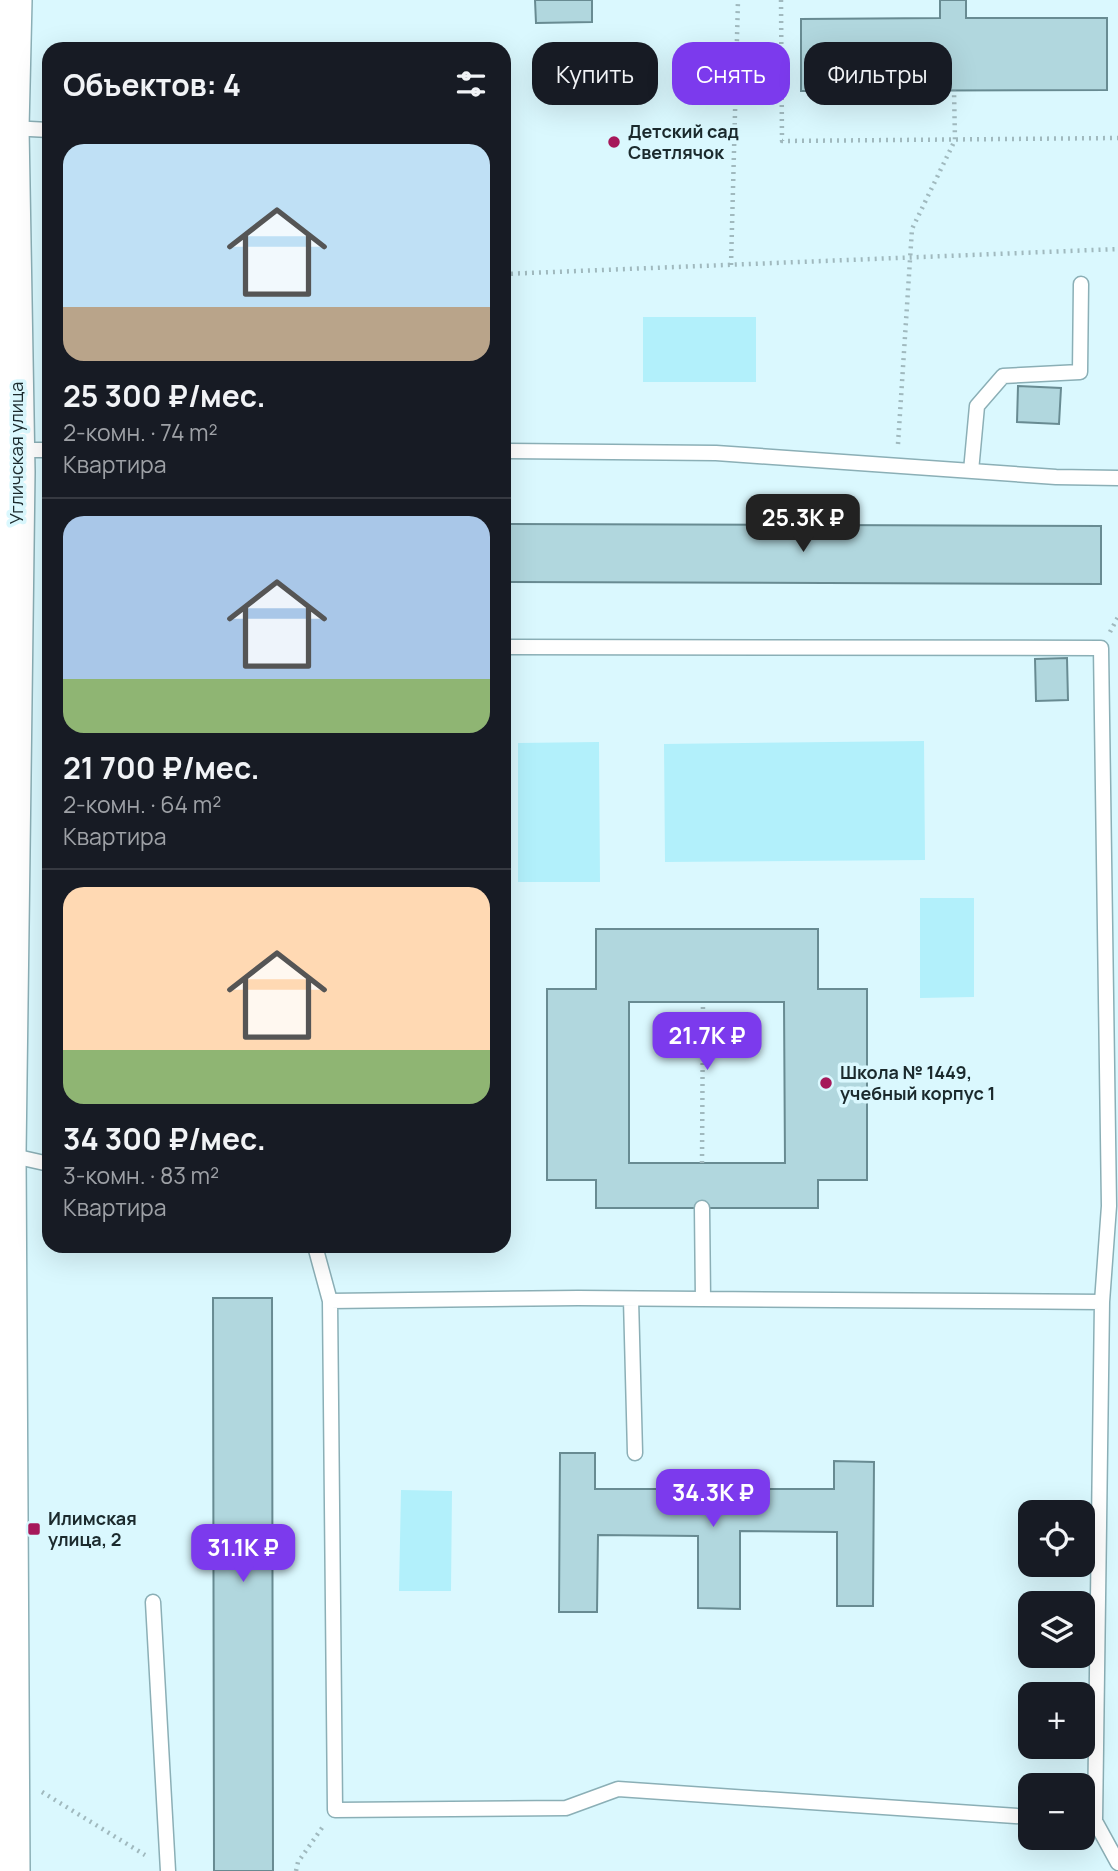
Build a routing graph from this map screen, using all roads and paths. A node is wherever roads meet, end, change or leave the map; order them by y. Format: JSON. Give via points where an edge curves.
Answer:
{"nodes":[{"id":1,"x":14,"y":0,"type":"edge"},
{"id":2,"x":738,"y":0,"type":"edge"},
{"id":3,"x":781,"y":0,"type":"edge"},
{"id":4,"x":954,"y":90,"type":"dead end"},
{"id":5,"x":11,"y":128,"type":"junction"},
{"id":6,"x":42,"y":130,"type":"edge"},
{"id":7,"x":1118,"y":138,"type":"edge"},
{"id":8,"x":954,"y":140,"type":"junction"},
{"id":9,"x":1118,"y":249,"type":"edge"},
{"id":10,"x":910,"y":258,"type":"junction"},
{"id":11,"x":731,"y":265,"type":"junction"},
{"id":12,"x":511,"y":274,"type":"edge"},
{"id":13,"x":1081,"y":284,"type":"dead end"},
{"id":14,"x":8,"y":285,"type":"edge"},
{"id":15,"x":21,"y":444,"type":"edge"},
{"id":16,"x":511,"y":451,"type":"edge"},
{"id":17,"x":896,"y":466,"type":"junction"},
{"id":18,"x":971,"y":471,"type":"junction"},
{"id":19,"x":1118,"y":478,"type":"edge"},
{"id":20,"x":511,"y":647,"type":"edge"},
{"id":21,"x":703,"y":1002,"type":"dead end"},
{"id":22,"x":8,"y":1155,"type":"junction"},
{"id":23,"x":42,"y":1162,"type":"edge"},
{"id":24,"x":702,"y":1163,"type":"dead end"},
{"id":25,"x":1113,"y":1206,"type":"edge"},
{"id":26,"x":702,"y":1208,"type":"dead end"},
{"id":27,"x":317,"y":1253,"type":"edge"},
{"id":28,"x":631,"y":1299,"type":"junction"},
{"id":29,"x":703,"y":1299,"type":"junction"},
{"id":30,"x":330,"y":1301,"type":"junction"},
{"id":31,"x":1102,"y":1302,"type":"junction"},
{"id":32,"x":635,"y":1453,"type":"dead end"},
{"id":33,"x":153,"y":1602,"type":"dead end"},
{"id":34,"x":1090,"y":1773,"type":"edge"},
{"id":35,"x":32,"y":1786,"type":"dead end"},
{"id":36,"x":335,"y":1810,"type":"junction"},
{"id":37,"x":1018,"y":1816,"type":"edge"},
{"id":38,"x":1095,"y":1830,"type":"edge"},
{"id":39,"x":1118,"y":1863,"type":"edge"},
{"id":40,"x":168,"y":1870,"type":"edge"},
{"id":41,"x":12,"y":1871,"type":"edge"},
{"id":42,"x":296,"y":1871,"type":"edge"}],
"edges":[{"from":1,"to":5,"type":"street","name":"Угличская улица"},
{"from":2,"to":11,"type":"path"},
{"from":3,"to":8,"type":"path","via":[[782,141]]},
{"from":4,"to":8,"type":"path"},
{"from":5,"to":6,"type":"lane"},
{"from":5,"to":14,"type":"street","name":"Угличская улица"},
{"from":7,"to":8,"type":"path"},
{"from":8,"to":10,"type":"path","via":[[912,229]]},
{"from":9,"to":10,"type":"path"},
{"from":10,"to":11,"type":"path"},
{"from":10,"to":17,"type":"path"},
{"from":11,"to":12,"type":"path"},
{"from":13,"to":18,"type":"lane","via":[[1080,372],[1003,376],[977,406]]},
{"from":14,"to":15,"type":"street","name":"Угличская улица"},
{"from":15,"to":22,"type":"street","name":"Угличская улица"},
{"from":16,"to":17,"type":"lane","via":[[716,453]]},
{"from":17,"to":18,"type":"lane"},
{"from":18,"to":19,"type":"lane"},
{"from":20,"to":25,"type":"lane","via":[[1101,648]]},
{"from":21,"to":24,"type":"path"},
{"from":22,"to":23,"type":"lane"},
{"from":22,"to":41,"type":"street","name":"Угличская улица"},
{"from":25,"to":31,"type":"lane"},
{"from":26,"to":29,"type":"lane"},
{"from":27,"to":30,"type":"lane"},
{"from":28,"to":29,"type":"lane"},
{"from":28,"to":30,"type":"lane"},
{"from":28,"to":32,"type":"lane"},
{"from":29,"to":31,"type":"lane"},
{"from":30,"to":36,"type":"lane"},
{"from":31,"to":34,"type":"lane"},
{"from":33,"to":40,"type":"lane"},
{"from":35,"to":40,"type":"path"},
{"from":36,"to":37,"type":"lane","via":[[566,1808],[618,1789]]},
{"from":36,"to":42,"type":"path"},
{"from":38,"to":39,"type":"lane"}]}
